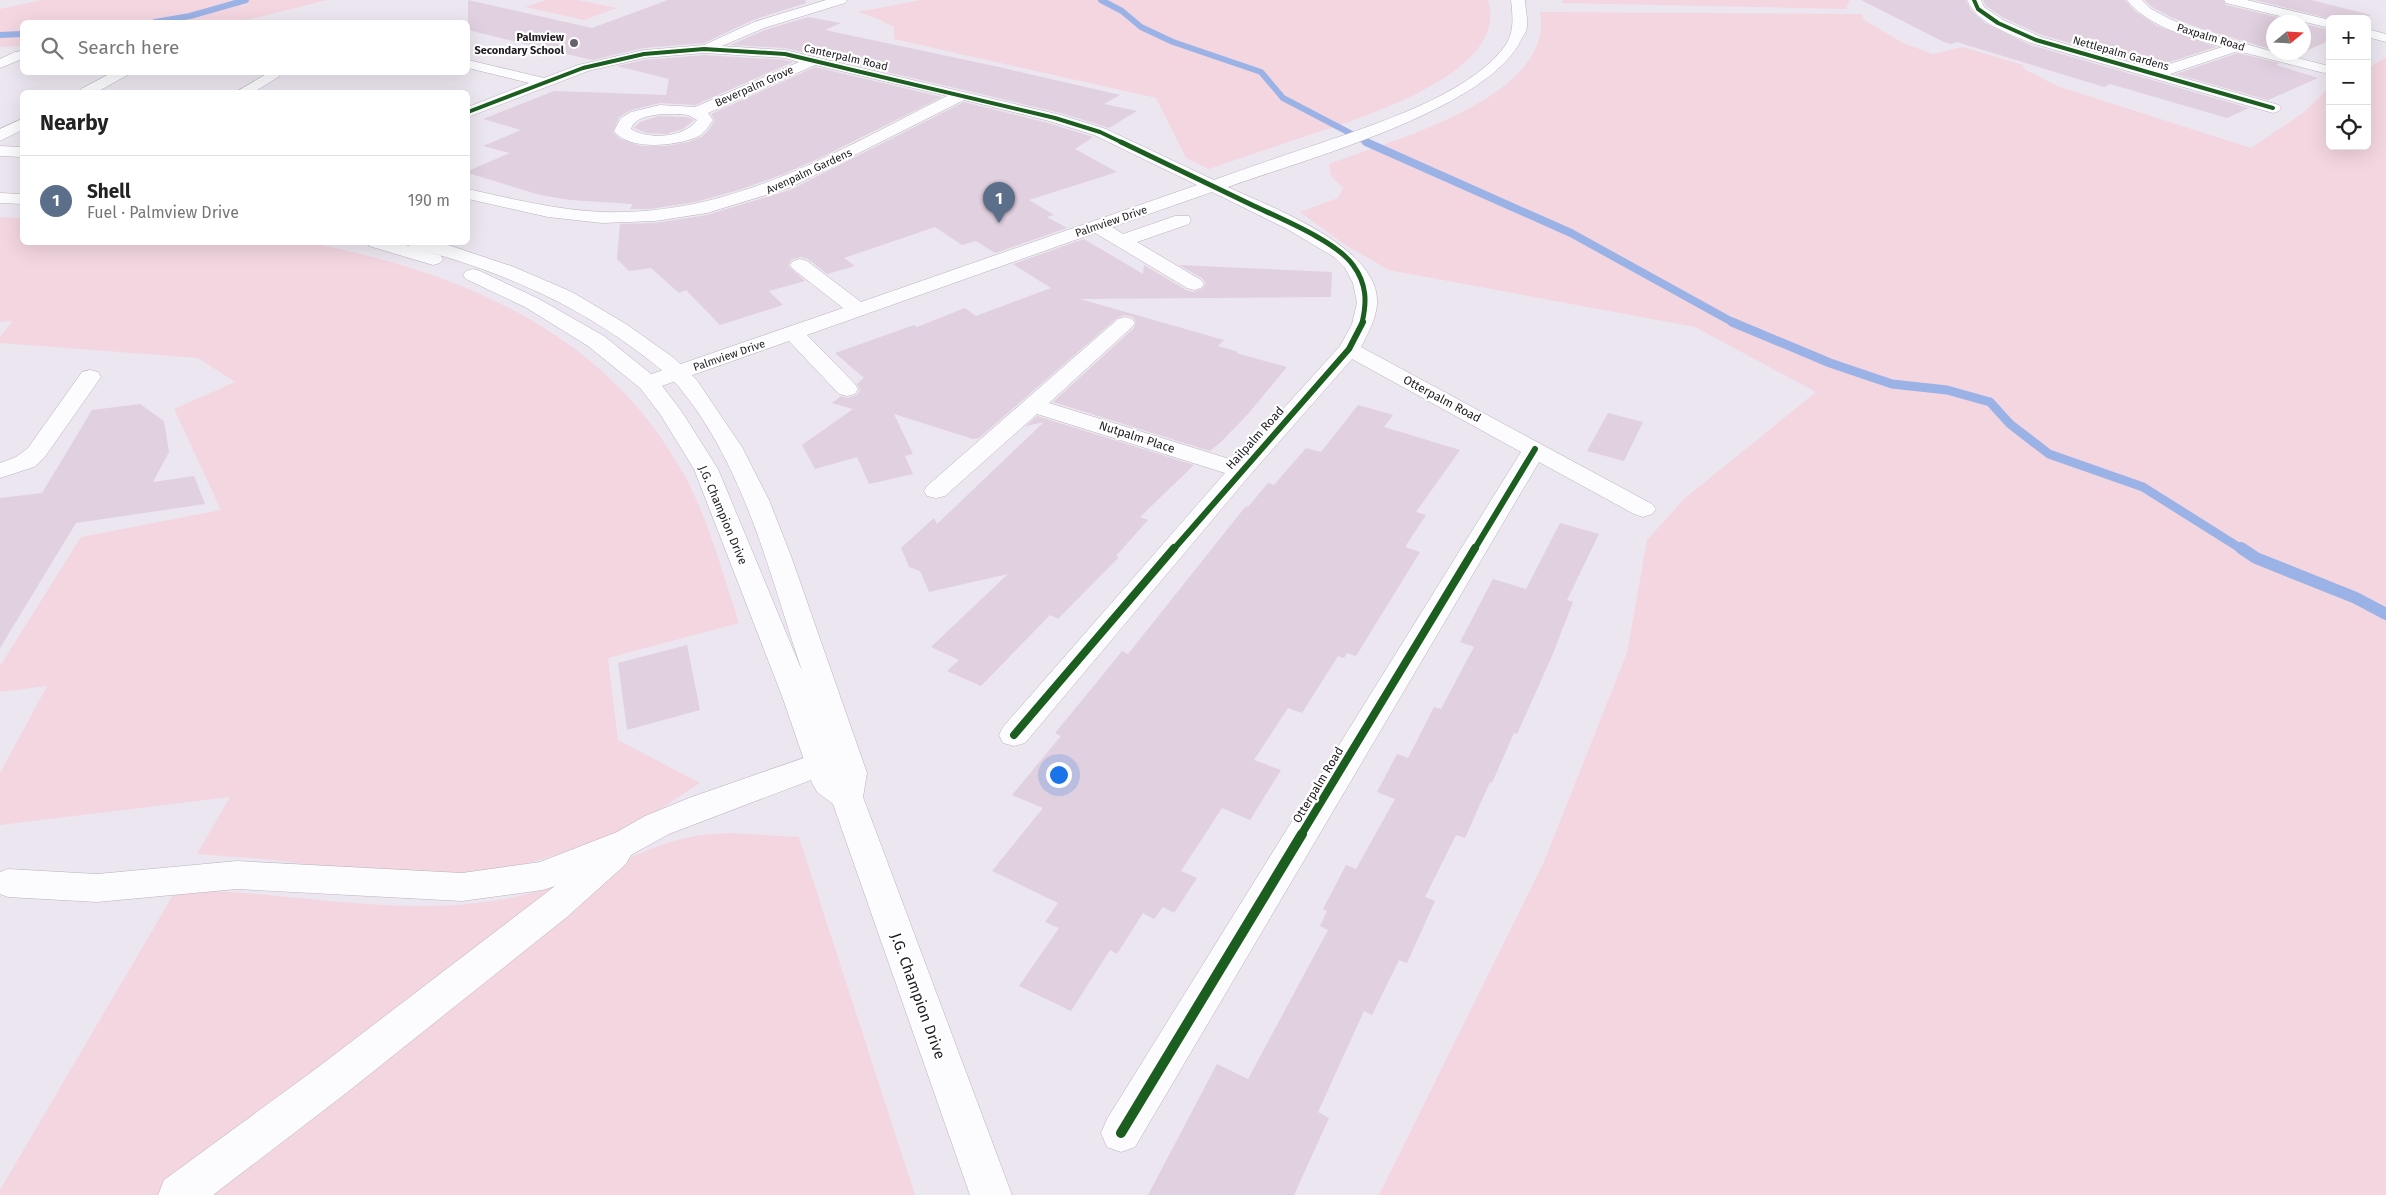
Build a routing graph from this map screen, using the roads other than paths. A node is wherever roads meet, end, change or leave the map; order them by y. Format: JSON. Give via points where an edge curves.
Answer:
{"nodes":[{"id":1,"x":840,"y":0,"type":"edge"},
{"id":2,"x":1518,"y":0,"type":"edge"},
{"id":3,"x":1974,"y":0,"type":"edge"},
{"id":4,"x":2134,"y":0,"type":"edge"},
{"id":5,"x":2231,"y":0,"type":"edge"},
{"id":6,"x":2326,"y":23,"type":"edge"},
{"id":7,"x":2371,"y":34,"type":"edge"},
{"id":8,"x":2386,"y":38,"type":"edge"},
{"id":9,"x":2239,"y":46,"type":"junction"},
{"id":10,"x":704,"y":49,"type":"junction"},
{"id":11,"x":20,"y":55,"type":"dead end"},
{"id":12,"x":812,"y":60,"type":"junction"},
{"id":13,"x":0,"y":64,"type":"edge"},
{"id":14,"x":470,"y":64,"type":"edge"},
{"id":15,"x":2324,"y":69,"type":"dead end"},
{"id":16,"x":2155,"y":74,"type":"junction"},
{"id":17,"x":120,"y":75,"type":"edge"},
{"id":18,"x":273,"y":76,"type":"dead end"},
{"id":19,"x":546,"y":83,"type":"junction"},
{"id":20,"x":90,"y":90,"type":"edge"},
{"id":21,"x":248,"y":90,"type":"edge"},
{"id":22,"x":962,"y":95,"type":"junction"},
{"id":23,"x":2273,"y":108,"type":"dead end"},
{"id":24,"x":470,"y":111,"type":"edge"},
{"id":25,"x":696,"y":112,"type":"dead end"},
{"id":26,"x":20,"y":125,"type":"edge"},
{"id":27,"x":0,"y":136,"type":"edge"},
{"id":28,"x":0,"y":151,"type":"edge"},
{"id":29,"x":20,"y":152,"type":"edge"},
{"id":30,"x":1212,"y":186,"type":"junction"},
{"id":31,"x":470,"y":194,"type":"edge"},
{"id":32,"x":0,"y":198,"type":"edge"},
{"id":33,"x":20,"y":200,"type":"edge"},
{"id":34,"x":1182,"y":220,"type":"dead end"},
{"id":35,"x":1056,"y":222,"type":"dead end"},
{"id":36,"x":1098,"y":226,"type":"junction"},
{"id":37,"x":1121,"y":241,"type":"junction"},
{"id":38,"x":386,"y":245,"type":"edge"},
{"id":39,"x":427,"y":245,"type":"edge"},
{"id":40,"x":800,"y":264,"type":"dead end"},
{"id":41,"x":1194,"y":284,"type":"dead end"},
{"id":42,"x":858,"y":310,"type":"junction"},
{"id":43,"x":1125,"y":323,"type":"dead end"},
{"id":44,"x":793,"y":333,"type":"junction"},
{"id":45,"x":1350,"y":349,"type":"junction"},
{"id":46,"x":678,"y":373,"type":"junction"},
{"id":47,"x":90,"y":378,"type":"dead end"},
{"id":48,"x":648,"y":383,"type":"junction"},
{"id":49,"x":847,"y":389,"type":"dead end"},
{"id":50,"x":1033,"y":405,"type":"junction"},
{"id":51,"x":1535,"y":448,"type":"junction"},
{"id":52,"x":1241,"y":470,"type":"junction"},
{"id":53,"x":0,"y":471,"type":"edge"},
{"id":54,"x":936,"y":491,"type":"dead end"},
{"id":55,"x":1643,"y":509,"type":"dead end"},
{"id":56,"x":1014,"y":735,"type":"dead end"},
{"id":57,"x":821,"y":764,"type":"junction"},
{"id":58,"x":847,"y":797,"type":"junction"},
{"id":59,"x":629,"y":841,"type":"junction"},
{"id":60,"x":8,"y":883,"type":"dead end"},
{"id":61,"x":1121,"y":1133,"type":"dead end"},
{"id":62,"x":179,"y":1195,"type":"edge"},
{"id":63,"x":991,"y":1195,"type":"edge"}],
"edges":[{"from":1,"to":10,"type":"street","via":[[759,25]]},
{"from":2,"to":30,"type":"street","name":"Palmview Drive","via":[[1520,26],[1510,49],[1474,84],[1390,123]]},
{"from":3,"to":16,"type":"street","name":"Nettlepalm Gardens","via":[[1986,16],[2015,32]]},
{"from":4,"to":9,"type":"street","name":"Paxpalm Road","via":[[2156,18]]},
{"from":5,"to":6,"type":"street"},
{"from":7,"to":8,"type":"street"},
{"from":9,"to":15,"type":"street","name":"Paxpalm Road"},
{"from":9,"to":16,"type":"street","name":"Nettlepalm Gardens"},
{"from":10,"to":12,"type":"street","name":"Canterpalm Road","via":[[763,51]]},
{"from":10,"to":19,"type":"street","name":"Canterpalm Road","via":[[652,53],[610,61]]},
{"from":11,"to":13,"type":"street"},
{"from":12,"to":22,"type":"street","name":"Canterpalm Road"},
{"from":12,"to":25,"type":"street","name":"Beverpalm Grove"},
{"from":14,"to":19,"type":"street"},
{"from":16,"to":23,"type":"street","name":"Nettlepalm Gardens"},
{"from":17,"to":20,"type":"street"},
{"from":18,"to":21,"type":"street"},
{"from":19,"to":24,"type":"street","name":"Canterpalm Road"},
{"from":22,"to":30,"type":"street","name":"Canterpalm Road","via":[[1100,132]]},
{"from":22,"to":31,"type":"street","name":"Avenpalm Gardens","via":[[783,184],[754,196],[684,212],[615,218],[577,216]]},
{"from":26,"to":27,"type":"street"},
{"from":28,"to":29,"type":"street"},
{"from":30,"to":36,"type":"street","name":"Palmview Drive"},
{"from":30,"to":45,"type":"street","name":"Hailpalm Road","via":[[1320,239],[1353,265],[1363,283],[1366,303],[1362,324]]},
{"from":32,"to":33,"type":"street"},
{"from":34,"to":37,"type":"street"},
{"from":35,"to":36,"type":"street","via":[[1074,218]]},
{"from":36,"to":37,"type":"street"},
{"from":36,"to":42,"type":"street","name":"Palmview Drive","via":[[955,266]]},
{"from":37,"to":41,"type":"street"},
{"from":38,"to":48,"type":"street","name":"J.G. Champion Drive","via":[[469,273],[532,303],[596,341]]},
{"from":39,"to":46,"type":"street","name":"J.G. Champion Drive","via":[[468,256],[559,292],[599,314]]},
{"from":40,"to":42,"type":"street"},
{"from":42,"to":44,"type":"street","name":"Palmview Drive"},
{"from":43,"to":50,"type":"street"},
{"from":44,"to":46,"type":"street","name":"Palmview Drive"},
{"from":44,"to":49,"type":"street"},
{"from":45,"to":51,"type":"street","name":"Otterpalm Road"},
{"from":45,"to":52,"type":"street","name":"Hailpalm Road"},
{"from":46,"to":48,"type":"street","name":"Palmview Drive"},
{"from":46,"to":58,"type":"street","name":"J.G. Champion Drive","via":[[701,401],[738,463],[775,545],[851,773]]},
{"from":47,"to":53,"type":"street","via":[[36,453],[25,462]]},
{"from":48,"to":57,"type":"street","name":"J.G. Champion Drive","via":[[706,469]]},
{"from":50,"to":52,"type":"street","name":"Nutpalm Place"},
{"from":50,"to":54,"type":"street"},
{"from":51,"to":55,"type":"street","name":"Otterpalm Road"},
{"from":51,"to":61,"type":"street","name":"Otterpalm Road"},
{"from":52,"to":56,"type":"street","name":"Hailpalm Road"},
{"from":57,"to":58,"type":"street","name":"J.G. Champion Drive","via":[[828,783]]},
{"from":57,"to":59,"type":"street","via":[[701,806]]},
{"from":58,"to":63,"type":"street","name":"J.G. Champion Drive"},
{"from":59,"to":60,"type":"street","via":[[543,876],[462,887],[237,875],[97,888]]},
{"from":59,"to":62,"type":"street","via":[[555,907]]}]}
